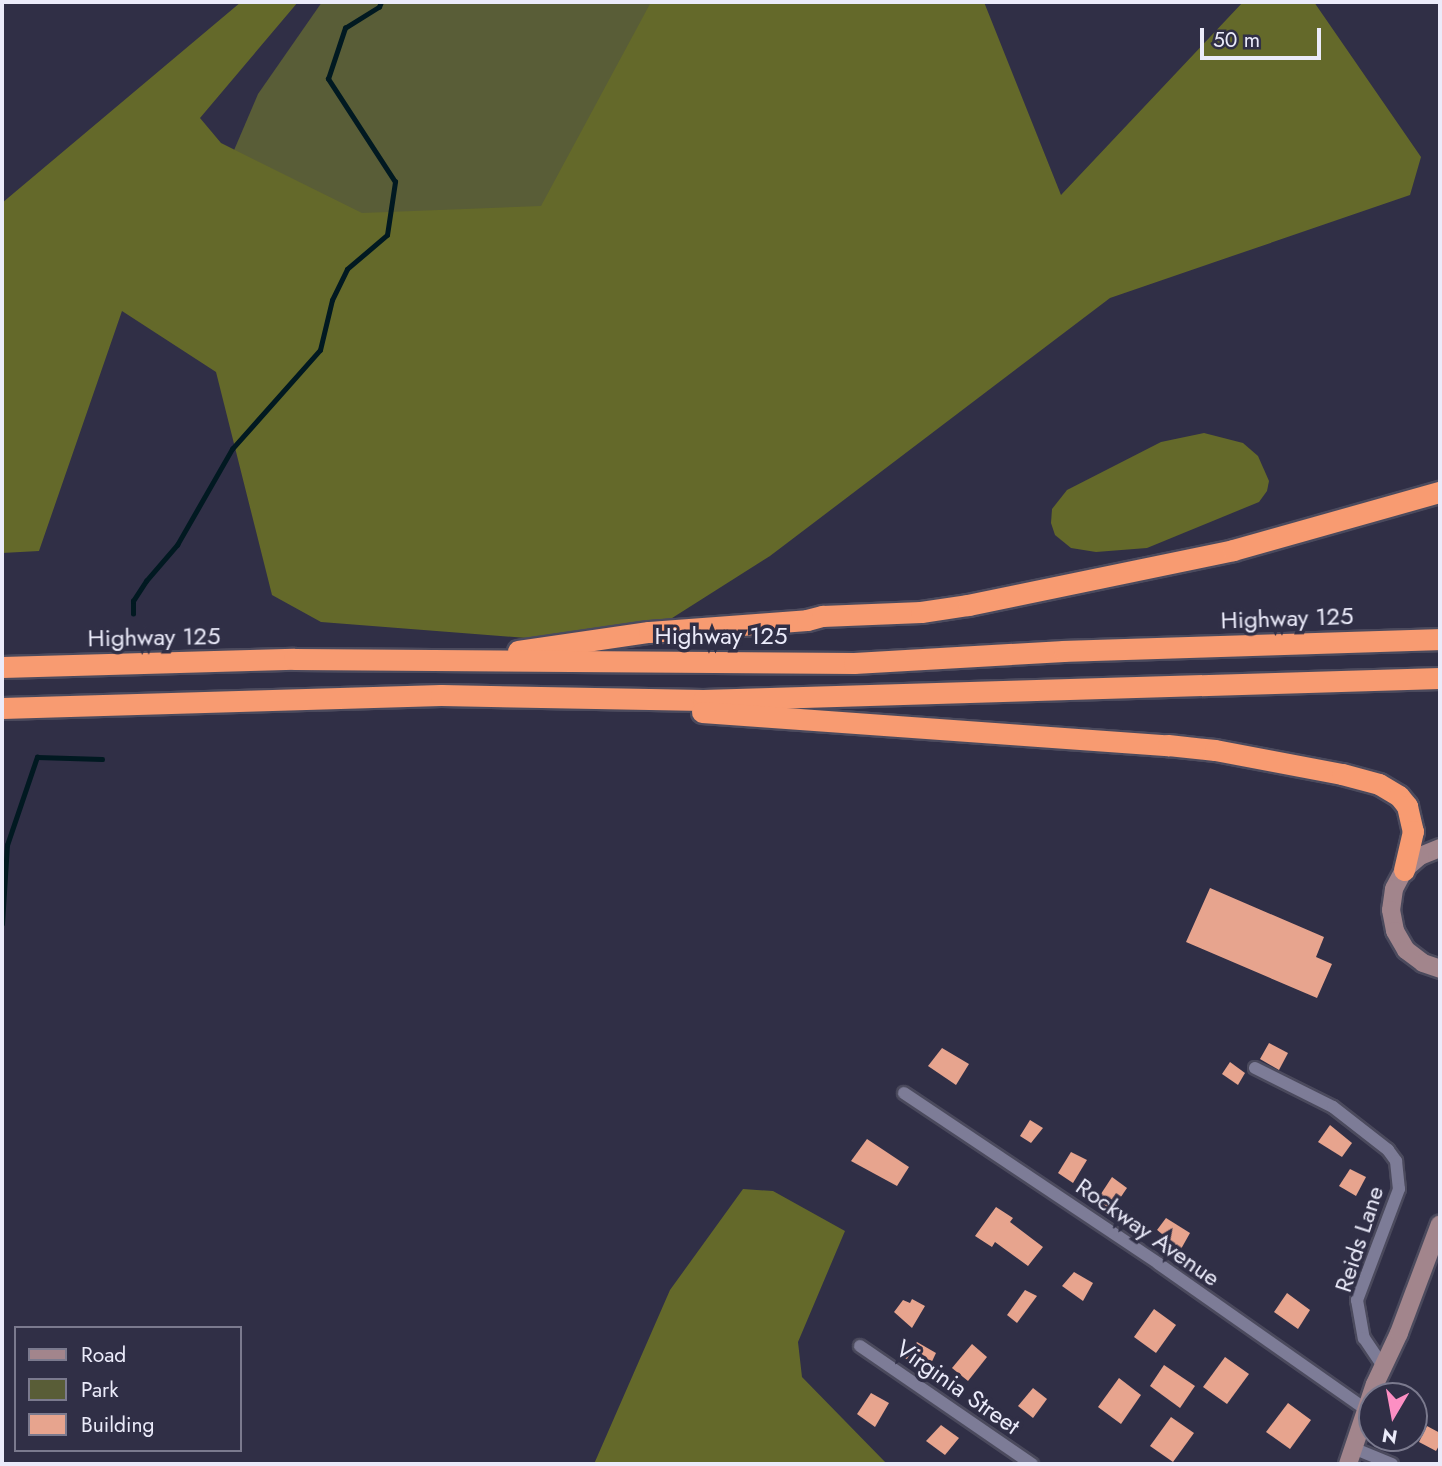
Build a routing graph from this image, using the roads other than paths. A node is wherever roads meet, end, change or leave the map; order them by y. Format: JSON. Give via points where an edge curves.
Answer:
{"nodes":[{"id":1,"x":1440,"y":477,"type":"edge"},
{"id":2,"x":1430,"y":494,"type":"edge"},
{"id":3,"x":1440,"y":639,"type":"edge"},
{"id":4,"x":443,"y":661,"type":"junction"},
{"id":5,"x":2,"y":667,"type":"edge"},
{"id":6,"x":1440,"y":677,"type":"edge"},
{"id":7,"x":441,"y":695,"type":"junction"},
{"id":8,"x":2,"y":708,"type":"edge"},
{"id":9,"x":1440,"y":848,"type":"edge"},
{"id":10,"x":1404,"y":870,"type":"junction"},
{"id":11,"x":1414,"y":957,"type":"junction"},
{"id":12,"x":1440,"y":969,"type":"edge"},
{"id":13,"x":1440,"y":982,"type":"edge"},
{"id":14,"x":1255,"y":1068,"type":"dead end"},
{"id":15,"x":904,"y":1093,"type":"dead end"},
{"id":16,"x":1440,"y":1224,"type":"edge"},
{"id":17,"x":860,"y":1346,"type":"dead end"},
{"id":18,"x":1384,"y":1368,"type":"junction"},
{"id":19,"x":1378,"y":1382,"type":"edge"},
{"id":20,"x":1358,"y":1404,"type":"edge"},
{"id":21,"x":1358,"y":1432,"type":"edge"},
{"id":22,"x":1351,"y":1456,"type":"edge"},
{"id":23,"x":1032,"y":1464,"type":"edge"},
{"id":24,"x":1392,"y":1464,"type":"edge"}],
"edges":[{"from":1,"to":2,"type":"highway"},
{"from":2,"to":4,"type":"highway","via":[[1233,550],[968,605],[649,632]]},
{"from":3,"to":4,"type":"highway","name":"Highway 125","via":[[854,663]]},
{"from":4,"to":5,"type":"highway","name":"Highway 125","via":[[294,659]]},
{"from":6,"to":7,"type":"highway","via":[[703,700]]},
{"from":7,"to":8,"type":"highway"},
{"from":7,"to":10,"type":"highway","via":[[1147,743],[1298,765],[1366,780],[1399,796],[1413,822]]},
{"from":9,"to":10,"type":"main road","via":[[1420,856]]},
{"from":10,"to":11,"type":"main road","via":[[1394,889],[1391,910],[1400,941]]},
{"from":11,"to":12,"type":"main road"},
{"from":11,"to":13,"type":"main road"},
{"from":14,"to":18,"type":"street","name":"Reids Lane","via":[[1333,1108],[1396,1161],[1399,1189],[1357,1300],[1361,1330]]},
{"from":15,"to":20,"type":"street","name":"Rockway Avenue"},
{"from":16,"to":18,"type":"main road"},
{"from":17,"to":23,"type":"street","name":"Virginia Street"},
{"from":18,"to":19,"type":"main road"},
{"from":21,"to":22,"type":"main road"},
{"from":22,"to":24,"type":"street"}]}
